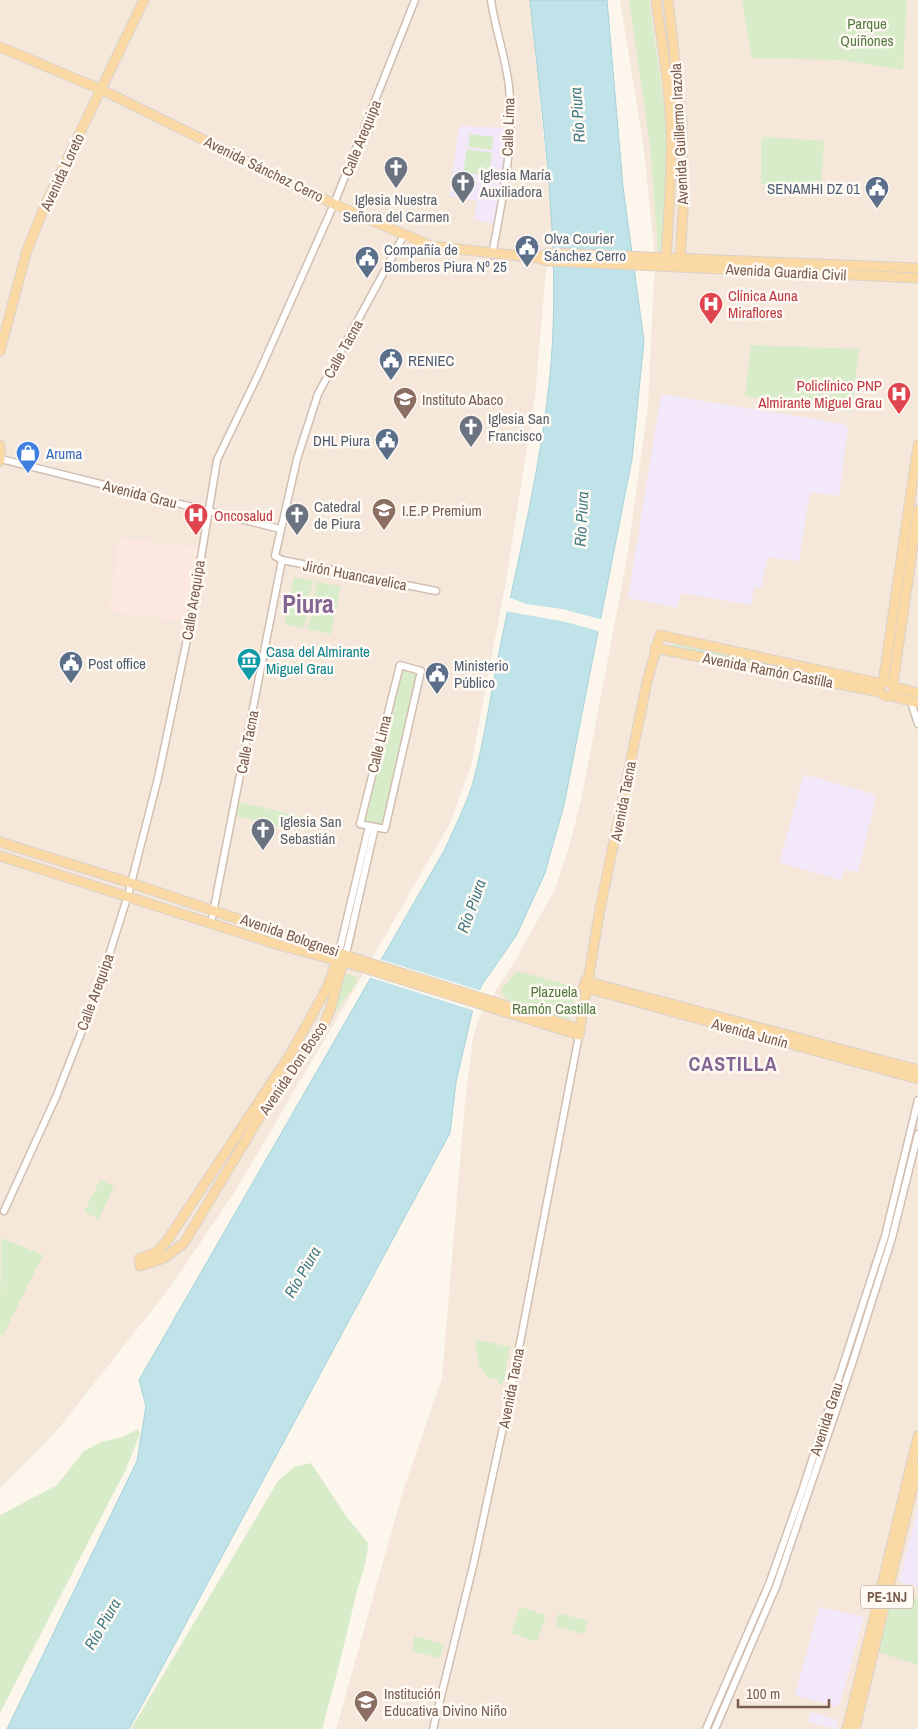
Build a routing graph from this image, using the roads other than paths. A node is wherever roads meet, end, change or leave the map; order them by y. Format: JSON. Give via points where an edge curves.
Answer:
{"nodes":[{"id":1,"x":144,"y":0,"type":"edge"},
{"id":2,"x":415,"y":0,"type":"edge"},
{"id":3,"x":491,"y":0,"type":"edge"},
{"id":4,"x":656,"y":0,"type":"edge"},
{"id":5,"x":668,"y":0,"type":"edge"},
{"id":6,"x":0,"y":47,"type":"edge"},
{"id":7,"x":100,"y":89,"type":"junction"},
{"id":8,"x":334,"y":204,"type":"junction"},
{"id":9,"x":669,"y":226,"type":"junction"},
{"id":10,"x":682,"y":227,"type":"junction"},
{"id":11,"x":404,"y":235,"type":"junction"},
{"id":12,"x":492,"y":255,"type":"junction"},
{"id":13,"x":680,"y":258,"type":"junction"},
{"id":14,"x":654,"y":263,"type":"joint"},
{"id":15,"x":817,"y":263,"type":"junction"},
{"id":16,"x":666,"y":264,"type":"junction"},
{"id":17,"x":918,"y":268,"type":"edge"},
{"id":18,"x":679,"y":269,"type":"junction"},
{"id":19,"x":817,"y":273,"type":"junction"},
{"id":20,"x":918,"y":278,"type":"edge"},
{"id":21,"x":0,"y":351,"type":"edge"},
{"id":22,"x":0,"y":445,"type":"edge"},
{"id":23,"x":918,"y":445,"type":"edge"},
{"id":24,"x":0,"y":460,"type":"edge"},
{"id":25,"x":918,"y":510,"type":"edge"},
{"id":26,"x":207,"y":511,"type":"junction"},
{"id":27,"x":280,"y":529,"type":"junction"},
{"id":28,"x":275,"y":556,"type":"joint"},
{"id":29,"x":282,"y":560,"type":"junction"},
{"id":30,"x":436,"y":591,"type":"dead end"},
{"id":31,"x":660,"y":635,"type":"joint"},
{"id":32,"x":655,"y":648,"type":"junction"},
{"id":33,"x":887,"y":688,"type":"junction"},
{"id":34,"x":918,"y":693,"type":"edge"},
{"id":35,"x":915,"y":703,"type":"edge"},
{"id":36,"x":918,"y":724,"type":"edge"},
{"id":37,"x":372,"y":827,"type":"junction"},
{"id":38,"x":0,"y":842,"type":"edge"},
{"id":39,"x":0,"y":856,"type":"edge"},
{"id":40,"x":131,"y":882,"type":"junction"},
{"id":41,"x":128,"y":895,"type":"junction"},
{"id":42,"x":214,"y":910,"type":"junction"},
{"id":43,"x":211,"y":923,"type":"junction"},
{"id":44,"x":341,"y":957,"type":"junction"},
{"id":45,"x":585,"y":984,"type":"junction"},
{"id":46,"x":577,"y":1034,"type":"junction"},
{"id":47,"x":918,"y":1070,"type":"edge"},
{"id":48,"x":918,"y":1079,"type":"edge"},
{"id":49,"x":918,"y":1100,"type":"edge"},
{"id":50,"x":918,"y":1134,"type":"edge"},
{"id":51,"x":4,"y":1211,"type":"dead end"},
{"id":52,"x":918,"y":1436,"type":"edge"},
{"id":53,"x":918,"y":1465,"type":"edge"},
{"id":54,"x":914,"y":1478,"type":"edge"},
{"id":55,"x":911,"y":1492,"type":"edge"},
{"id":56,"x":432,"y":1729,"type":"edge"},
{"id":57,"x":706,"y":1729,"type":"edge"},
{"id":58,"x":715,"y":1729,"type":"edge"},
{"id":59,"x":847,"y":1729,"type":"edge"},
{"id":60,"x":855,"y":1729,"type":"edge"}],
"edges":[{"from":1,"to":7,"type":"main road","name":"Avenida Loreto"},
{"from":2,"to":8,"type":"street","name":"Calle Arequipa"},
{"from":3,"to":12,"type":"street","name":"Calle Lima","via":[[508,80],[510,127]]},
{"from":4,"to":9,"type":"main road","name":"Avenida Guillermo Irazola","via":[[671,133]]},
{"from":5,"to":10,"type":"main road","name":"Avenida Guillermo Irazola","via":[[682,123]]},
{"from":6,"to":7,"type":"main road","name":"Avenida Sánchez Cerro"},
{"from":7,"to":8,"type":"main road","name":"Avenida Sánchez Cerro"},
{"from":7,"to":21,"type":"main road","name":"Avenida Loreto","via":[[27,250]]},
{"from":8,"to":11,"type":"main road","name":"Avenida Sánchez Cerro"},
{"from":8,"to":26,"type":"street","name":"Calle Arequipa","via":[[217,460]]},
{"from":9,"to":10,"type":"main road"},
{"from":9,"to":16,"type":"main road","name":"Avenida Guillermo Irazola"},
{"from":10,"to":13,"type":"main road","name":"Avenida Guillermo Irazola"},
{"from":11,"to":12,"type":"main road","name":"Avenida Sánchez Cerro","via":[[431,246]]},
{"from":11,"to":27,"type":"street","name":"Calle Tacna","via":[[318,394],[297,459]]},
{"from":12,"to":14,"type":"main road","name":"Avenida Sánchez Cerro"},
{"from":13,"to":15,"type":"main road","name":"Avenida Guardia Civil"},
{"from":13,"to":16,"type":"main road","name":"Avenida Guardia Civil"},
{"from":13,"to":18,"type":"main road","name":"Avenida Guillermo Irazola"},
{"from":14,"to":16,"type":"main road","name":"Avenida Guardia Civil"},
{"from":15,"to":17,"type":"main road","name":"Avenida Guardia Civil"},
{"from":15,"to":19,"type":"main road"},
{"from":16,"to":18,"type":"main road","name":"Avenida Guardia Civil"},
{"from":18,"to":19,"type":"main road","name":"Avenida Guardia Civil"},
{"from":19,"to":20,"type":"main road","name":"Avenida Guardia Civil"},
{"from":22,"to":24,"type":"main road"},
{"from":23,"to":33,"type":"main road"},
{"from":24,"to":26,"type":"street","name":"Avenida Grau"},
{"from":25,"to":33,"type":"main road"},
{"from":26,"to":27,"type":"street","name":"Avenida Grau"},
{"from":26,"to":40,"type":"street","name":"Calle Arequipa","via":[[190,625],[158,778]]},
{"from":27,"to":28,"type":"street","name":"Calle Tacna"},
{"from":28,"to":29,"type":"street","name":"Jirón Huancavelica"},
{"from":29,"to":30,"type":"street","name":"Jirón Huancavelica"},
{"from":29,"to":42,"type":"street","name":"Calle Tacna"},
{"from":31,"to":32,"type":"main road","name":"Avenida Tacna"},
{"from":31,"to":33,"type":"main road","name":"Avenida Ramón Castilla"},
{"from":32,"to":33,"type":"main road","name":"Avenida Ramón Castilla"},
{"from":32,"to":45,"type":"main road","name":"Avenida Tacna"},
{"from":33,"to":34,"type":"main road","name":"Avenida Ramón Castilla"},
{"from":33,"to":35,"type":"main road","name":"Avenida Ramón Castilla"},
{"from":35,"to":36,"type":"street"},
{"from":37,"to":37,"type":"street","name":"Calle Lima","via":[[360,824],[400,665],[421,671],[385,830]]},
{"from":37,"to":44,"type":"street","name":"Avenida Don Bosco"},
{"from":38,"to":40,"type":"main road","name":"Avenida Bolognesi"},
{"from":39,"to":41,"type":"main road","name":"Avenida Bolognesi"},
{"from":40,"to":41,"type":"street","name":"Calle Arequipa"},
{"from":40,"to":42,"type":"main road","name":"Avenida Bolognesi"},
{"from":41,"to":43,"type":"main road","name":"Avenida Bolognesi"},
{"from":41,"to":51,"type":"street","name":"Calle Arequipa","via":[[99,986],[56,1097]]},
{"from":42,"to":43,"type":"street","name":"Calle Tacna"},
{"from":42,"to":44,"type":"main road","name":"Avenida Bolognesi"},
{"from":43,"to":44,"type":"main road","name":"Avenida Bolognesi"},
{"from":44,"to":44,"type":"main road","name":"Avenida Don Bosco","via":[[324,1024],[262,1113],[184,1243],[164,1258],[140,1262],[167,1241],[291,1053]]},
{"from":44,"to":46,"type":"main road","name":"Avenida Bolognesi"},
{"from":45,"to":46,"type":"main road","name":"Avenida Tacna"},
{"from":45,"to":47,"type":"main road","name":"Avenida Junín"},
{"from":45,"to":48,"type":"main road","name":"Avenida Junín"},
{"from":46,"to":56,"type":"street","name":"Avenida Tacna","via":[[510,1395],[474,1562]]},
{"from":49,"to":57,"type":"street","name":"Avenida Grau","via":[[885,1236],[803,1488],[769,1584]]},
{"from":50,"to":58,"type":"street","name":"Avenida Grau","via":[[892,1238],[776,1587]]},
{"from":52,"to":54,"type":"main road","number":"PE-1NJ"},
{"from":53,"to":54,"type":"main road","number":"PE-1NJ"},
{"from":54,"to":55,"type":"main road","number":"PE-1NJ"},
{"from":55,"to":59,"type":"main road","number":"PE-1NJ"},
{"from":55,"to":60,"type":"main road","number":"PE-1NJ"}]}
